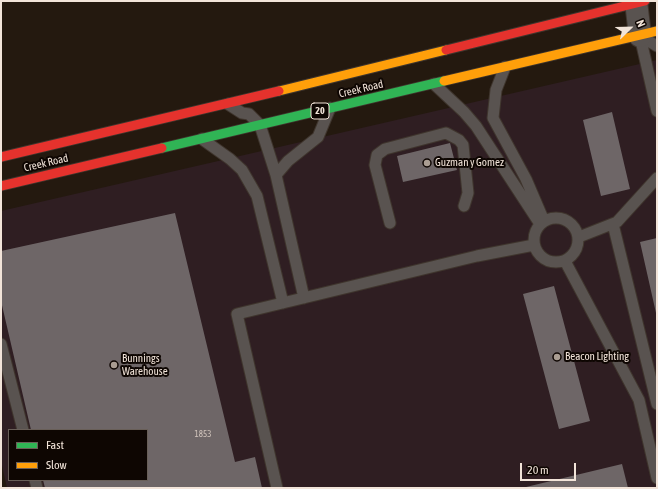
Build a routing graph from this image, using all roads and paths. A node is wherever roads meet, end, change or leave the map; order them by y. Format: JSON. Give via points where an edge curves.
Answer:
{"nodes":[{"id":1,"x":639,"y":2,"type":"edge"},
{"id":2,"x":653,"y":36,"type":"edge"},
{"id":3,"x":506,"y":67,"type":"junction"},
{"id":4,"x":434,"y":84,"type":"junction"},
{"id":5,"x":227,"y":104,"type":"junction"},
{"id":6,"x":330,"y":108,"type":"junction"},
{"id":7,"x":657,"y":111,"type":"edge"},
{"id":8,"x":260,"y":125,"type":"junction"},
{"id":9,"x":202,"y":139,"type":"junction"},
{"id":10,"x":1,"y":157,"type":"edge"},
{"id":11,"x":276,"y":175,"type":"junction"},
{"id":12,"x":657,"y":178,"type":"edge"},
{"id":13,"x":1,"y":186,"type":"edge"},
{"id":14,"x":464,"y":206,"type":"dead end"},
{"id":15,"x":542,"y":222,"type":"junction"},
{"id":16,"x":390,"y":223,"type":"dead end"},
{"id":17,"x":613,"y":224,"type":"junction"},
{"id":18,"x":578,"y":237,"type":"junction"},
{"id":19,"x":534,"y":245,"type":"junction"},
{"id":20,"x":565,"y":261,"type":"junction"},
{"id":21,"x":304,"y":298,"type":"junction"},
{"id":22,"x":282,"y":303,"type":"junction"},
{"id":23,"x":1,"y":344,"type":"edge"},
{"id":24,"x":657,"y":404,"type":"edge"},
{"id":25,"x":23,"y":429,"type":"edge"},
{"id":26,"x":657,"y":478,"type":"edge"},
{"id":27,"x":278,"y":488,"type":"edge"}],
"edges":[{"from":1,"to":2,"type":"street"},
{"from":1,"to":5,"type":"main road","name":"Creek Road"},
{"from":2,"to":3,"type":"main road","name":"Creek Road","number":"20"},
{"from":2,"to":7,"type":"lane"},
{"from":3,"to":4,"type":"main road","name":"Creek Road","number":"20"},
{"from":3,"to":15,"type":"lane","via":[[496,90],[493,118],[526,180]]},
{"from":4,"to":6,"type":"main road","name":"Creek Road","number":"20"},
{"from":4,"to":15,"type":"lane","via":[[476,126]]},
{"from":5,"to":8,"type":"lane","via":[[249,114]]},
{"from":5,"to":10,"type":"main road","name":"Creek Road"},
{"from":6,"to":8,"type":"main road","name":"Creek Road","number":"20"},
{"from":6,"to":11,"type":"lane","via":[[318,137],[288,161]]},
{"from":8,"to":9,"type":"main road","name":"Creek Road","number":"20"},
{"from":8,"to":11,"type":"lane"},
{"from":9,"to":13,"type":"main road","name":"Creek Road","number":"20"},
{"from":9,"to":22,"type":"lane","via":[[242,170],[257,196]]},
{"from":11,"to":21,"type":"lane"},
{"from":12,"to":17,"type":"lane","via":[[629,211]]},
{"from":14,"to":16,"type":"lane","via":[[468,193],[463,145],[446,133],[385,149],[377,154],[375,165]]},
{"from":15,"to":18,"type":"lane","via":[[551,218],[564,219],[576,229]]},
{"from":15,"to":19,"type":"lane","via":[[536,230]]},
{"from":17,"to":18,"type":"lane"},
{"from":17,"to":24,"type":"lane"},
{"from":18,"to":20,"type":"lane","via":[[576,250]]},
{"from":19,"to":20,"type":"lane","via":[[538,254],[549,262]]},
{"from":19,"to":21,"type":"lane","via":[[477,256]]},
{"from":20,"to":26,"type":"lane","via":[[639,400]]},
{"from":21,"to":22,"type":"lane"},
{"from":22,"to":27,"type":"lane","via":[[237,314]]},
{"from":23,"to":25,"type":"lane"}]}
